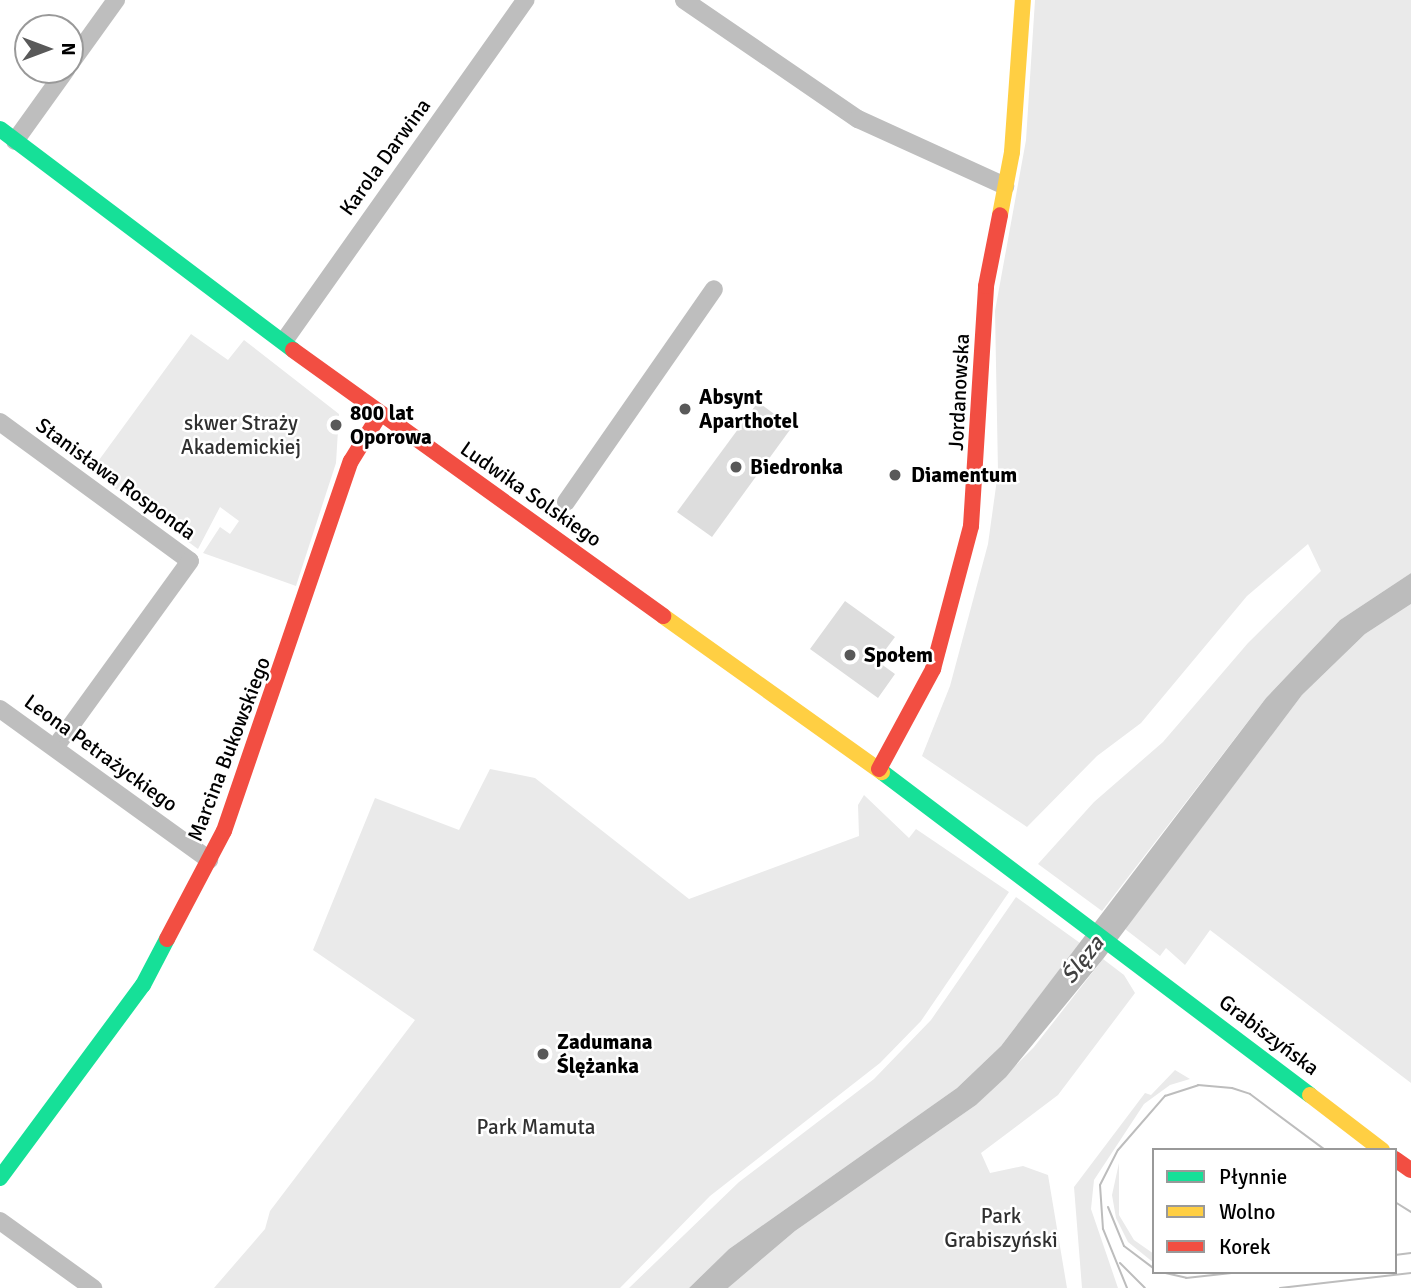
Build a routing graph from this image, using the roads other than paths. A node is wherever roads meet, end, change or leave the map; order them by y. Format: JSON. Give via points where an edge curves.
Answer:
{"nodes":[{"id":1,"x":116,"y":0,"type":"edge"},
{"id":2,"x":525,"y":0,"type":"edge"},
{"id":3,"x":684,"y":0,"type":"edge"},
{"id":4,"x":1023,"y":0,"type":"edge"},
{"id":5,"x":84,"y":45,"type":"edge"},
{"id":6,"x":56,"y":84,"type":"edge"},
{"id":7,"x":0,"y":129,"type":"edge"},
{"id":8,"x":15,"y":141,"type":"junction"},
{"id":9,"x":1005,"y":186,"type":"junction"},
{"id":10,"x":714,"y":289,"type":"dead end"},
{"id":11,"x":284,"y":341,"type":"junction"},
{"id":12,"x":380,"y":414,"type":"junction"},
{"id":13,"x":0,"y":422,"type":"edge"},
{"id":14,"x":566,"y":502,"type":"dead end"},
{"id":15,"x":0,"y":709,"type":"edge"},
{"id":16,"x":56,"y":746,"type":"junction"},
{"id":17,"x":879,"y":769,"type":"junction"},
{"id":18,"x":209,"y":860,"type":"junction"},
{"id":19,"x":1042,"y":890,"type":"joint"},
{"id":20,"x":1379,"y":1148,"type":"edge"},
{"id":21,"x":0,"y":1178,"type":"edge"},
{"id":22,"x":0,"y":1221,"type":"edge"},
{"id":23,"x":93,"y":1288,"type":"edge"}],
"edges":[{"from":1,"to":5,"type":"street"},
{"from":2,"to":11,"type":"street","name":"Karola Darwina"},
{"from":3,"to":9,"type":"street","via":[[858,119]]},
{"from":4,"to":9,"type":"main road","name":"Jordanowska"},
{"from":6,"to":8,"type":"street"},
{"from":7,"to":8,"type":"main road","name":"Ludwika Solskiego"},
{"from":8,"to":11,"type":"main road","name":"Ludwika Solskiego"},
{"from":9,"to":17,"type":"main road","name":"Jordanowska","via":[[986,286],[971,526],[933,669]]},
{"from":10,"to":14,"type":"street"},
{"from":11,"to":12,"type":"main road","name":"Ludwika Solskiego"},
{"from":12,"to":17,"type":"main road","name":"Ludwika Solskiego"},
{"from":12,"to":18,"type":"main road","name":"Marcina Bukowskiego","via":[[351,461],[268,716]]},
{"from":13,"to":16,"type":"street","name":"Stanisława Rosponda","via":[[190,561]]},
{"from":15,"to":16,"type":"street","name":"Leona Petrażyckiego"},
{"from":16,"to":18,"type":"street","name":"Leona Petrażyckiego"},
{"from":17,"to":19,"type":"main road","name":"Ludwika Solskiego"},
{"from":18,"to":21,"type":"main road","name":"Marcina Bukowskiego","via":[[143,985]]},
{"from":19,"to":20,"type":"main road","name":"Grabiszyńska"},
{"from":22,"to":23,"type":"street"}]}
